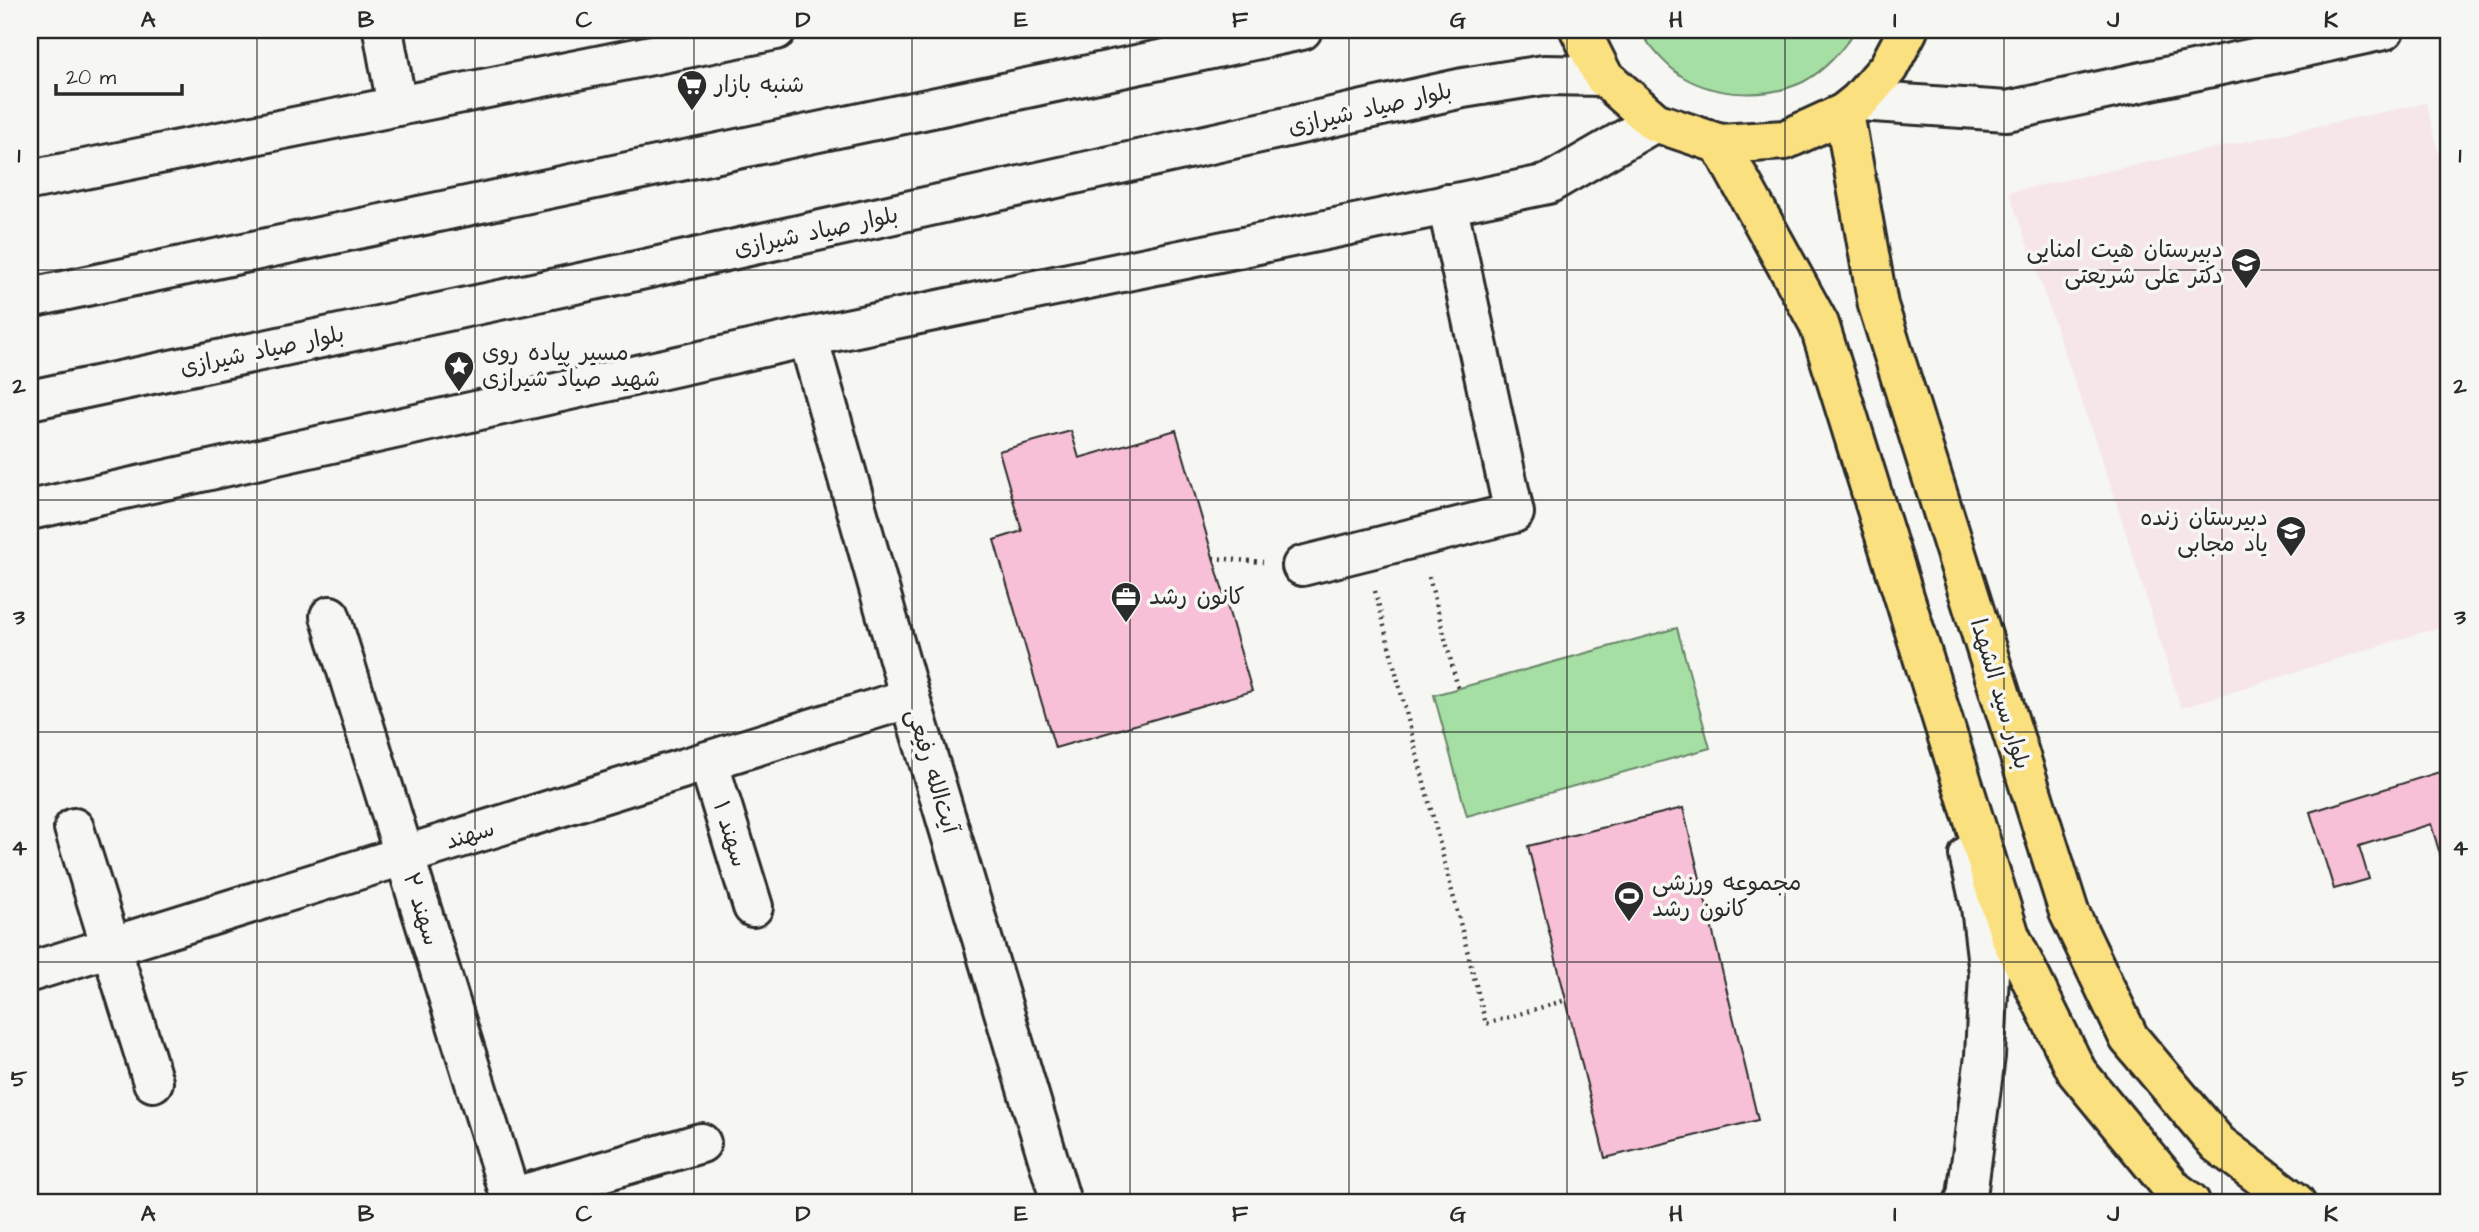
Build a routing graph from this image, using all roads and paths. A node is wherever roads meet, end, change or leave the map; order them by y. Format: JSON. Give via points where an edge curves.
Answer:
{"nodes":[{"id":1,"x":383,"y":30,"type":"edge"},
{"id":2,"x":776,"y":30,"type":"edge"},
{"id":3,"x":1302,"y":30,"type":"edge"},
{"id":4,"x":1580,"y":30,"type":"edge"},
{"id":5,"x":1908,"y":30,"type":"edge"},
{"id":6,"x":2384,"y":30,"type":"edge"},
{"id":7,"x":627,"y":44,"type":"edge"},
{"id":8,"x":1603,"y":76,"type":"junction"},
{"id":9,"x":397,"y":106,"type":"junction"},
{"id":10,"x":1852,"y":107,"type":"junction"},
{"id":11,"x":1655,"y":122,"type":"junction"},
{"id":12,"x":1720,"y":144,"type":"junction"},
{"id":13,"x":30,"y":180,"type":"edge"},
{"id":14,"x":1447,"y":204,"type":"junction"},
{"id":15,"x":30,"y":298,"type":"edge"},
{"id":16,"x":808,"y":337,"type":"junction"},
{"id":17,"x":30,"y":400,"type":"edge"},
{"id":18,"x":30,"y":510,"type":"edge"},
{"id":19,"x":1418,"y":537,"type":"junction"},
{"id":20,"x":1365,"y":550,"type":"junction"},
{"id":21,"x":1213,"y":558,"type":"dead end"},
{"id":22,"x":1302,"y":566,"type":"joint"},
{"id":23,"x":330,"y":616,"type":"dead end"},
{"id":24,"x":1458,"y":688,"type":"dead end"},
{"id":25,"x":910,"y":698,"type":"junction"},
{"id":26,"x":1942,"y":719,"type":"junction"},
{"id":27,"x":708,"y":761,"type":"junction"},
{"id":28,"x":74,"y":828,"type":"dead end"},
{"id":29,"x":404,"y":855,"type":"junction"},
{"id":30,"x":753,"y":907,"type":"dead end"},
{"id":31,"x":111,"y":947,"type":"junction"},
{"id":32,"x":30,"y":972,"type":"edge"},
{"id":33,"x":1566,"y":1000,"type":"dead end"},
{"id":34,"x":153,"y":1082,"type":"dead end"},
{"id":35,"x":701,"y":1143,"type":"dead end"},
{"id":36,"x":511,"y":1200,"type":"edge"},
{"id":37,"x":1061,"y":1202,"type":"edge"},
{"id":38,"x":1964,"y":1202,"type":"edge"},
{"id":39,"x":2190,"y":1202,"type":"edge"},
{"id":40,"x":2295,"y":1202,"type":"edge"}],
"edges":[{"from":1,"to":9,"type":"street"},
{"from":2,"to":7,"type":"street"},
{"from":3,"to":15,"type":"street"},
{"from":4,"to":8,"type":"main road"},
{"from":5,"to":10,"type":"main road","via":[[1888,68]]},
{"from":6,"to":10,"type":"street","via":[[2007,111]]},
{"from":7,"to":9,"type":"street"},
{"from":8,"to":11,"type":"main road"},
{"from":8,"to":17,"type":"street","name":"بلوار صیاد شیرازی","via":[[1544,75],[1463,88]]},
{"from":9,"to":13,"type":"street"},
{"from":10,"to":12,"type":"main road","via":[[1785,140]]},
{"from":10,"to":40,"type":"main road","name":"بلوار سید الشهدا","via":[[1878,305],[2068,912],[2129,1038],[2218,1144]]},
{"from":11,"to":12,"type":"main road"},
{"from":11,"to":14,"type":"street","via":[[1548,184]]},
{"from":12,"to":26,"type":"main road","via":[[1819,324]]},
{"from":14,"to":16,"type":"street"},
{"from":14,"to":19,"type":"street","via":[[1514,513]]},
{"from":16,"to":18,"type":"street"},
{"from":16,"to":25,"type":"street","name":"آیت‌الله رفیعی"},
{"from":19,"to":20,"type":"street"},
{"from":19,"to":24,"type":"path"},
{"from":20,"to":22,"type":"street"},
{"from":20,"to":33,"type":"path","via":[[1486,1024]]},
{"from":21,"to":22,"type":"path"},
{"from":23,"to":29,"type":"street","name":"سهند ۲"},
{"from":25,"to":27,"type":"street","name":"سهند"},
{"from":25,"to":37,"type":"street","name":"آیت‌الله رفیعی"},
{"from":26,"to":38,"type":"street","via":[[1989,973],[1986,1056]]},
{"from":26,"to":39,"type":"main road","via":[[2010,936],[2077,1072],[2174,1190]]},
{"from":27,"to":29,"type":"street","name":"سهند"},
{"from":27,"to":30,"type":"street","name":"سهند ۱"},
{"from":28,"to":31,"type":"street"},
{"from":29,"to":31,"type":"street","name":"سهند"},
{"from":29,"to":36,"type":"street","name":"سهند ۲"},
{"from":31,"to":32,"type":"street","name":"سهند"},
{"from":31,"to":34,"type":"street"},
{"from":35,"to":36,"type":"street"}]}
